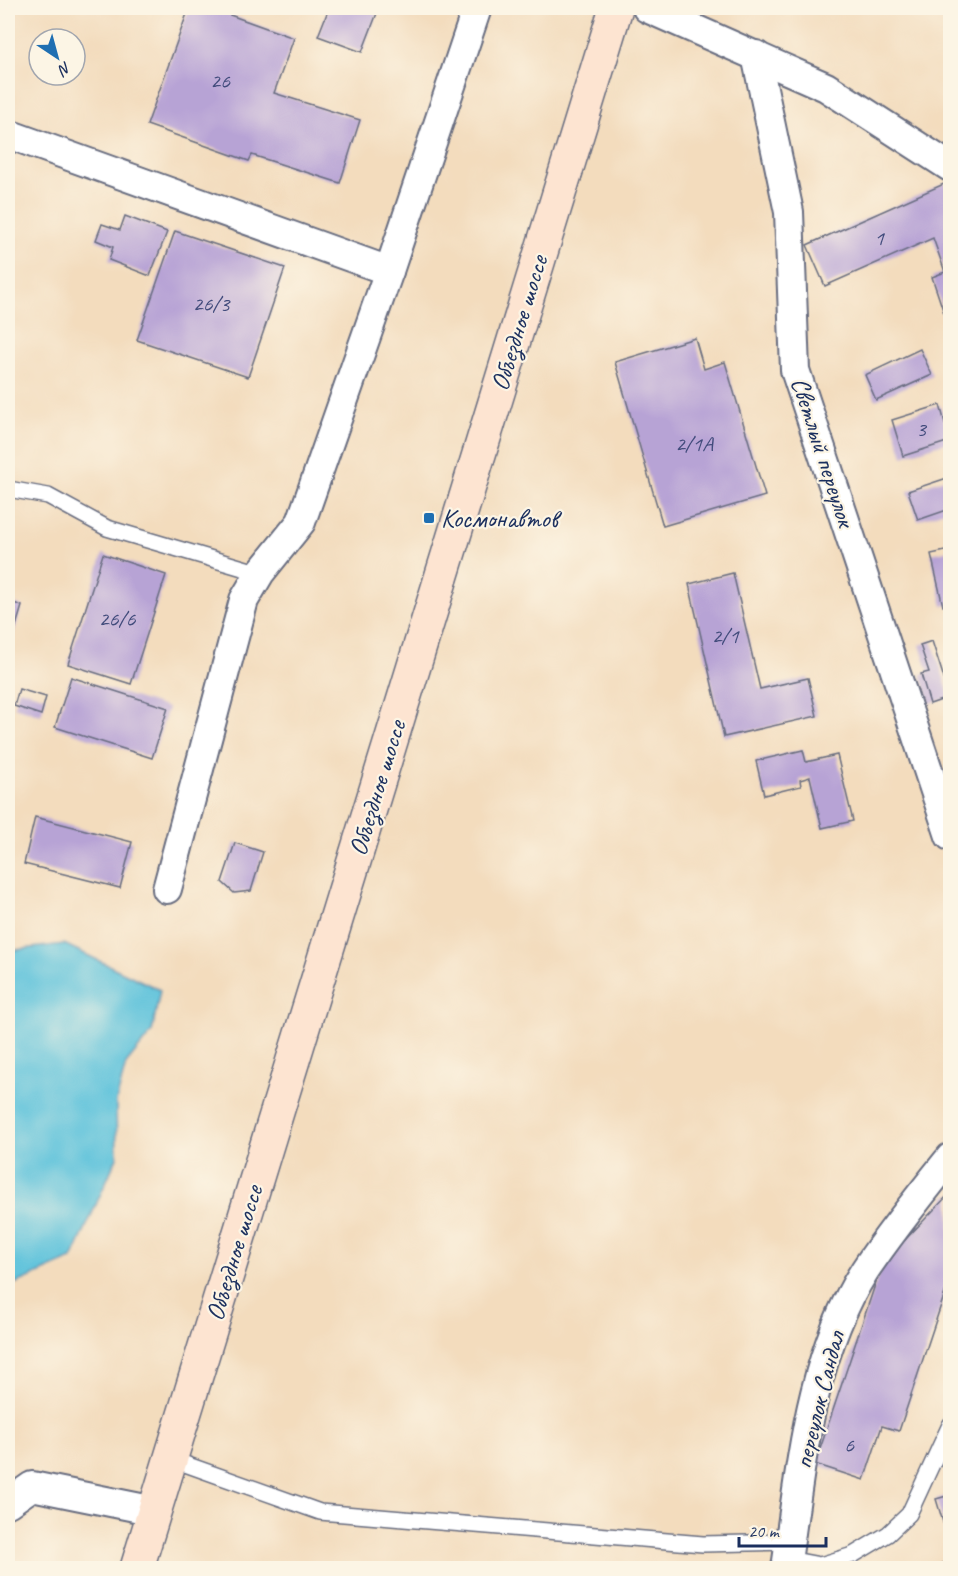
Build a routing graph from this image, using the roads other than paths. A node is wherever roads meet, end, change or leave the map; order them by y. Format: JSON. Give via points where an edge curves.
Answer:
{"nodes":[{"id":1,"x":477,"y":8,"type":"edge"},
{"id":2,"x":616,"y":8,"type":"edge"},
{"id":3,"x":647,"y":8,"type":"edge"},
{"id":4,"x":756,"y":55,"type":"junction"},
{"id":5,"x":8,"y":134,"type":"edge"},
{"id":6,"x":951,"y":167,"type":"edge"},
{"id":7,"x":389,"y":271,"type":"junction"},
{"id":8,"x":8,"y":489,"type":"edge"},
{"id":9,"x":260,"y":573,"type":"junction"},
{"id":10,"x":951,"y":836,"type":"edge"},
{"id":11,"x":167,"y":889,"type":"dead end"},
{"id":12,"x":951,"y":1158,"type":"edge"},
{"id":13,"x":951,"y":1425,"type":"edge"},
{"id":14,"x":171,"y":1459,"type":"junction"},
{"id":15,"x":8,"y":1503,"type":"edge"},
{"id":16,"x":155,"y":1511,"type":"junction"},
{"id":17,"x":788,"y":1556,"type":"edge"},
{"id":18,"x":137,"y":1569,"type":"edge"}],
"edges":[{"from":1,"to":7,"type":"street"},
{"from":2,"to":14,"type":"main road","name":"Объездное шоссе"},
{"from":3,"to":4,"type":"street"},
{"from":4,"to":6,"type":"street","via":[[826,87]]},
{"from":4,"to":10,"type":"street","name":"Светлый переулок","via":[[789,212],[795,370]]},
{"from":5,"to":7,"type":"street"},
{"from":7,"to":9,"type":"street","via":[[301,522]]},
{"from":8,"to":9,"type":"lane","via":[[48,496],[106,528]]},
{"from":9,"to":11,"type":"street","via":[[244,600]]},
{"from":12,"to":17,"type":"street","name":"переулок Сандал","via":[[908,1209],[864,1272],[840,1319],[823,1364],[805,1438]]},
{"from":13,"to":17,"type":"lane","via":[[909,1514],[888,1534],[853,1555],[820,1565]]},
{"from":14,"to":16,"type":"main road","name":"Объездное шоссе"},
{"from":14,"to":17,"type":"lane","via":[[320,1512],[703,1544]]},
{"from":15,"to":16,"type":"street","via":[[32,1486]]},
{"from":16,"to":18,"type":"main road","name":"Объездное шоссе"}]}
